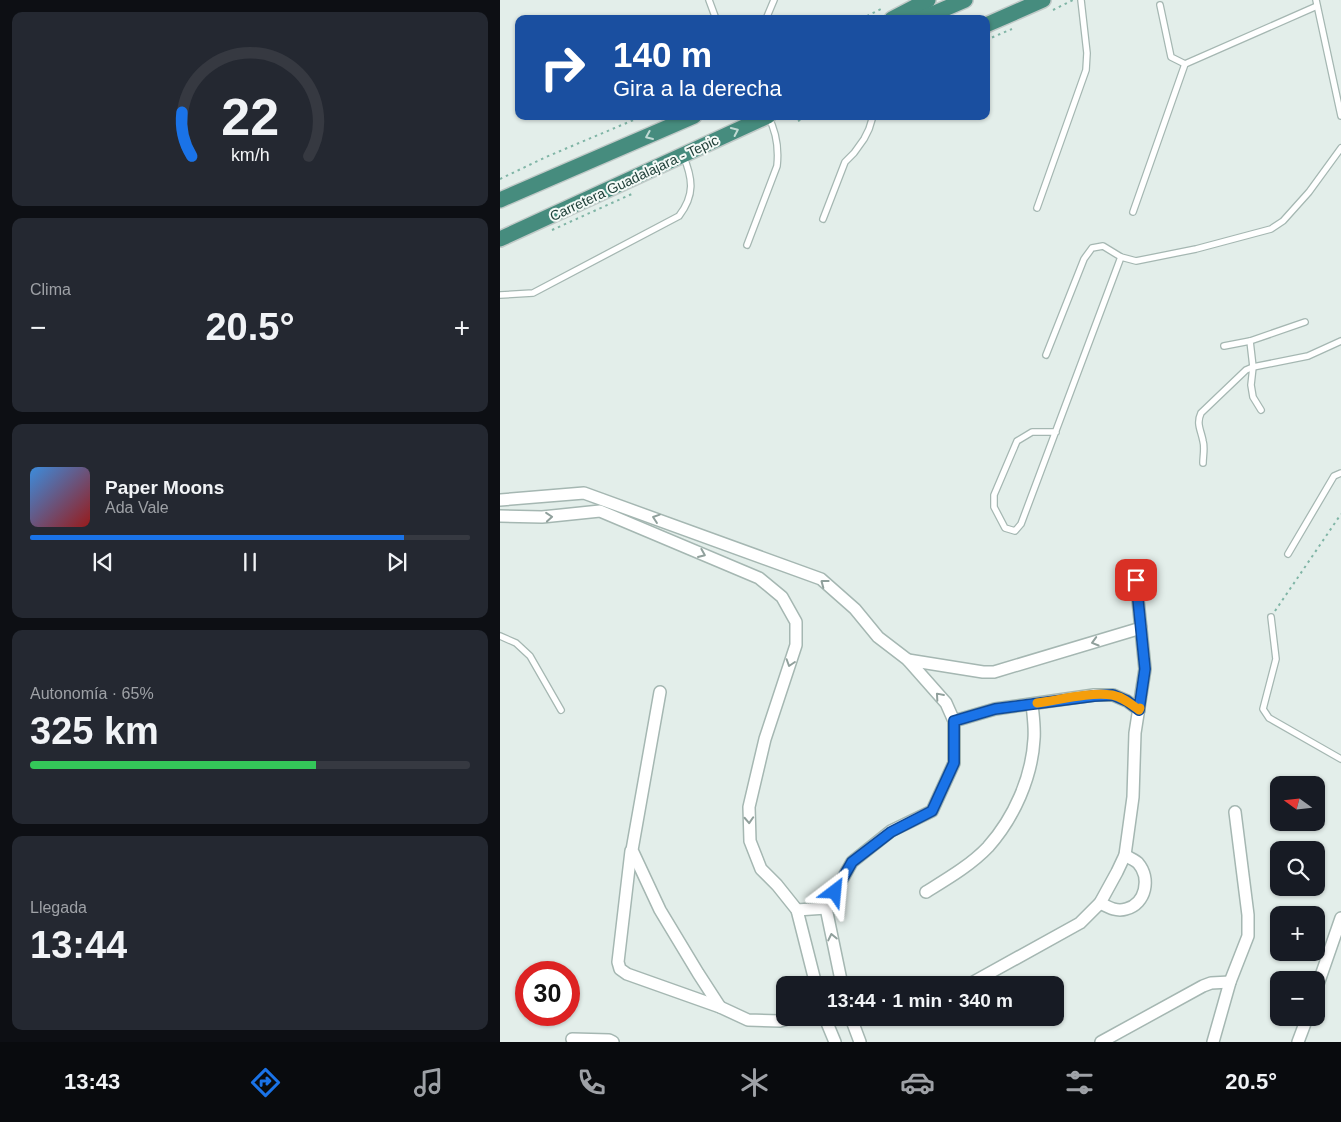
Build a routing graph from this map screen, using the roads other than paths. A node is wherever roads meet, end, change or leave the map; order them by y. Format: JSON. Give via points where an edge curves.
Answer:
{"nodes":[{"id":1,"x":709,"y":0,"type":"edge"},
{"id":2,"x":774,"y":0,"type":"edge"},
{"id":3,"x":928,"y":0,"type":"edge"},
{"id":4,"x":965,"y":0,"type":"edge"},
{"id":5,"x":1017,"y":0,"type":"edge"},
{"id":6,"x":1042,"y":0,"type":"edge"},
{"id":7,"x":1082,"y":0,"type":"edge"},
{"id":8,"x":1317,"y":3,"type":"edge"},
{"id":9,"x":1160,"y":5,"type":"dead end"},
{"id":10,"x":889,"y":13,"type":"edge"},
{"id":11,"x":715,"y":15,"type":"edge"},
{"id":12,"x":768,"y":15,"type":"edge"},
{"id":13,"x":930,"y":15,"type":"edge"},
{"id":14,"x":989,"y":15,"type":"edge"},
{"id":15,"x":990,"y":23,"type":"edge"},
{"id":16,"x":1184,"y":64,"type":"junction"},
{"id":17,"x":1341,"y":116,"type":"edge"},
{"id":18,"x":685,"y":120,"type":"edge"},
{"id":19,"x":759,"y":120,"type":"edge"},
{"id":20,"x":770,"y":120,"type":"edge"},
{"id":21,"x":871,"y":120,"type":"edge"},
{"id":22,"x":1341,"y":148,"type":"edge"},
{"id":23,"x":683,"y":155,"type":"junction"},
{"id":24,"x":500,"y":200,"type":"edge"},
{"id":25,"x":1037,"y":208,"type":"dead end"},
{"id":26,"x":1133,"y":212,"type":"dead end"},
{"id":27,"x":823,"y":219,"type":"dead end"},
{"id":28,"x":500,"y":239,"type":"edge"},
{"id":29,"x":747,"y":245,"type":"dead end"},
{"id":30,"x":1122,"y":257,"type":"junction"},
{"id":31,"x":500,"y":295,"type":"edge"},
{"id":32,"x":1305,"y":322,"type":"dead end"},
{"id":33,"x":1250,"y":341,"type":"junction"},
{"id":34,"x":1341,"y":341,"type":"edge"},
{"id":35,"x":1224,"y":346,"type":"dead end"},
{"id":36,"x":1046,"y":355,"type":"dead end"},
{"id":37,"x":1253,"y":367,"type":"junction"},
{"id":38,"x":1261,"y":410,"type":"dead end"},
{"id":39,"x":1056,"y":432,"type":"junction"},
{"id":40,"x":1203,"y":463,"type":"dead end"},
{"id":41,"x":1341,"y":473,"type":"edge"},
{"id":42,"x":572,"y":494,"type":"junction"},
{"id":43,"x":524,"y":498,"type":"junction"},
{"id":44,"x":500,"y":500,"type":"edge"},
{"id":45,"x":573,"y":514,"type":"junction"},
{"id":46,"x":500,"y":516,"type":"edge"},
{"id":47,"x":523,"y":517,"type":"junction"},
{"id":48,"x":687,"y":529,"type":"junction"},
{"id":49,"x":682,"y":546,"type":"junction"},
{"id":50,"x":1288,"y":554,"type":"dead end"},
{"id":51,"x":1136,"y":580,"type":"dead end"},
{"id":52,"x":1271,"y":617,"type":"road end"},
{"id":53,"x":1142,"y":628,"type":"junction"},
{"id":54,"x":500,"y":636,"type":"edge"},
{"id":55,"x":908,"y":660,"type":"junction"},
{"id":56,"x":660,"y":692,"type":"dead end"},
{"id":57,"x":1032,"y":704,"type":"junction"},
{"id":58,"x":561,"y":710,"type":"dead end"},
{"id":59,"x":1139,"y":710,"type":"junction"},
{"id":60,"x":954,"y":721,"type":"junction"},
{"id":61,"x":1341,"y":759,"type":"edge"},
{"id":62,"x":1235,"y":812,"type":"dead end"},
{"id":63,"x":632,"y":850,"type":"junction"},
{"id":64,"x":1124,"y":855,"type":"junction"},
{"id":65,"x":926,"y":892,"type":"dead end"},
{"id":66,"x":1100,"y":903,"type":"junction"},
{"id":67,"x":826,"y":908,"type":"junction"},
{"id":68,"x":798,"y":910,"type":"junction"},
{"id":69,"x":1341,"y":918,"type":"edge"},
{"id":70,"x":1323,"y":971,"type":"edge"},
{"id":71,"x":814,"y":976,"type":"edge"},
{"id":72,"x":840,"y":976,"type":"edge"},
{"id":73,"x":984,"y":976,"type":"edge"},
{"id":74,"x":1230,"y":982,"type":"junction"},
{"id":75,"x":720,"y":1007,"type":"junction"},
{"id":76,"x":776,"y":1021,"type":"edge"},
{"id":77,"x":828,"y":1026,"type":"edge"},
{"id":78,"x":854,"y":1026,"type":"edge"},
{"id":79,"x":1304,"y":1026,"type":"edge"},
{"id":80,"x":572,"y":1039,"type":"dead end"},
{"id":81,"x":613,"y":1042,"type":"edge"},
{"id":82,"x":835,"y":1042,"type":"edge"},
{"id":83,"x":860,"y":1042,"type":"edge"},
{"id":84,"x":1101,"y":1042,"type":"edge"},
{"id":85,"x":1213,"y":1042,"type":"edge"},
{"id":86,"x":1298,"y":1042,"type":"edge"}],
"edges":[{"from":1,"to":11,"type":"lane"},
{"from":2,"to":12,"type":"lane"},
{"from":3,"to":10,"type":"highway"},
{"from":4,"to":13,"type":"highway"},
{"from":5,"to":14,"type":"highway"},
{"from":6,"to":15,"type":"highway"},
{"from":7,"to":25,"type":"lane","via":[[1086,70]]},
{"from":8,"to":16,"type":"lane"},
{"from":8,"to":17,"type":"lane"},
{"from":9,"to":16,"type":"lane","via":[[1172,56]]},
{"from":16,"to":26,"type":"lane"},
{"from":18,"to":24,"type":"highway","one_way":true},
{"from":23,"to":19,"type":"highway","name":"Carretera Guadalajara - Tepic","one_way":true},
{"from":20,"to":29,"type":"lane","via":[[779,154],[777,166]]},
{"from":21,"to":27,"type":"lane","via":[[867,134],[845,162]]},
{"from":22,"to":30,"type":"lane","via":[[1309,192],[1283,221],[1271,229],[1136,261]]},
{"from":23,"to":28,"type":"highway","name":"Carretera Guadalajara - Tepic"},
{"from":23,"to":31,"type":"lane","via":[[692,188],[686,207],[679,216],[533,293]]},
{"from":30,"to":36,"type":"lane","via":[[1103,246],[1092,248],[1084,258]]},
{"from":30,"to":39,"type":"lane"},
{"from":32,"to":33,"type":"lane"},
{"from":33,"to":35,"type":"lane"},
{"from":33,"to":37,"type":"lane"},
{"from":34,"to":37,"type":"lane","via":[[1308,356]]},
{"from":37,"to":38,"type":"lane","via":[[1253,397]]},
{"from":37,"to":40,"type":"lane","via":[[1201,412],[1198,426],[1204,442]]},
{"from":39,"to":39,"type":"lane","via":[[1032,432],[1017,441],[994,495],[994,507],[1005,528],[1015,531],[1021,524]]},
{"from":41,"to":50,"type":"lane","via":[[1334,476]]},
{"from":42,"to":43,"type":"street"},
{"from":42,"to":45,"type":"street"},
{"from":48,"to":42,"type":"street","one_way":true,"via":[[584,493]]},
{"from":43,"to":44,"type":"street"},
{"from":43,"to":47,"type":"street"},
{"from":47,"to":45,"type":"street","one_way":true},
{"from":45,"to":49,"type":"street","via":[[600,511]]},
{"from":46,"to":47,"type":"street"},
{"from":48,"to":49,"type":"street"},
{"from":55,"to":48,"type":"street","one_way":true,"via":[[878,637],[854,609],[821,579]]},
{"from":49,"to":68,"type":"street","one_way":true,"via":[[759,578],[782,597],[796,622],[796,645],[765,738],[749,807],[750,841],[761,870]]},
{"from":51,"to":53,"type":"street"},
{"from":52,"to":61,"type":"lane","via":[[1276,659],[1263,709],[1269,718]]},
{"from":53,"to":55,"type":"street","one_way":true,"via":[[994,672]]},
{"from":53,"to":59,"type":"street","via":[[1145,669]]},
{"from":54,"to":58,"type":"lane","via":[[516,643],[530,656]]},
{"from":60,"to":55,"type":"street","one_way":true,"via":[[946,703]]},
{"from":56,"to":63,"type":"street"},
{"from":57,"to":59,"type":"street","via":[[1113,695]]},
{"from":57,"to":60,"type":"street","via":[[995,709]]},
{"from":57,"to":65,"type":"street","via":[[1032,759],[1022,793],[1006,822],[988,847]]},
{"from":59,"to":64,"type":"street","via":[[1135,733],[1134,797]]},
{"from":60,"to":67,"type":"street","via":[[954,763],[932,811],[891,832],[852,862]]},
{"from":62,"to":74,"type":"street","via":[[1248,936]]},
{"from":63,"to":75,"type":"street","via":[[660,910]]},
{"from":63,"to":75,"type":"street","via":[[618,962],[620,969]]},
{"from":64,"to":66,"type":"street"},
{"from":64,"to":66,"type":"street","via":[[1137,862],[1145,874],[1146,888],[1139,901],[1127,909],[1112,909]]},
{"from":66,"to":73,"type":"street","via":[[1080,923]]},
{"from":67,"to":68,"type":"street"},
{"from":72,"to":67,"type":"street","one_way":true},
{"from":68,"to":71,"type":"street"},
{"from":69,"to":70,"type":"street"},
{"from":74,"to":84,"type":"street","via":[[1203,986]]},
{"from":74,"to":85,"type":"street"},
{"from":75,"to":76,"type":"street","via":[[748,1020]]},
{"from":77,"to":82,"type":"street"},
{"from":78,"to":83,"type":"street"},
{"from":79,"to":86,"type":"street"},
{"from":80,"to":81,"type":"street"}]}
